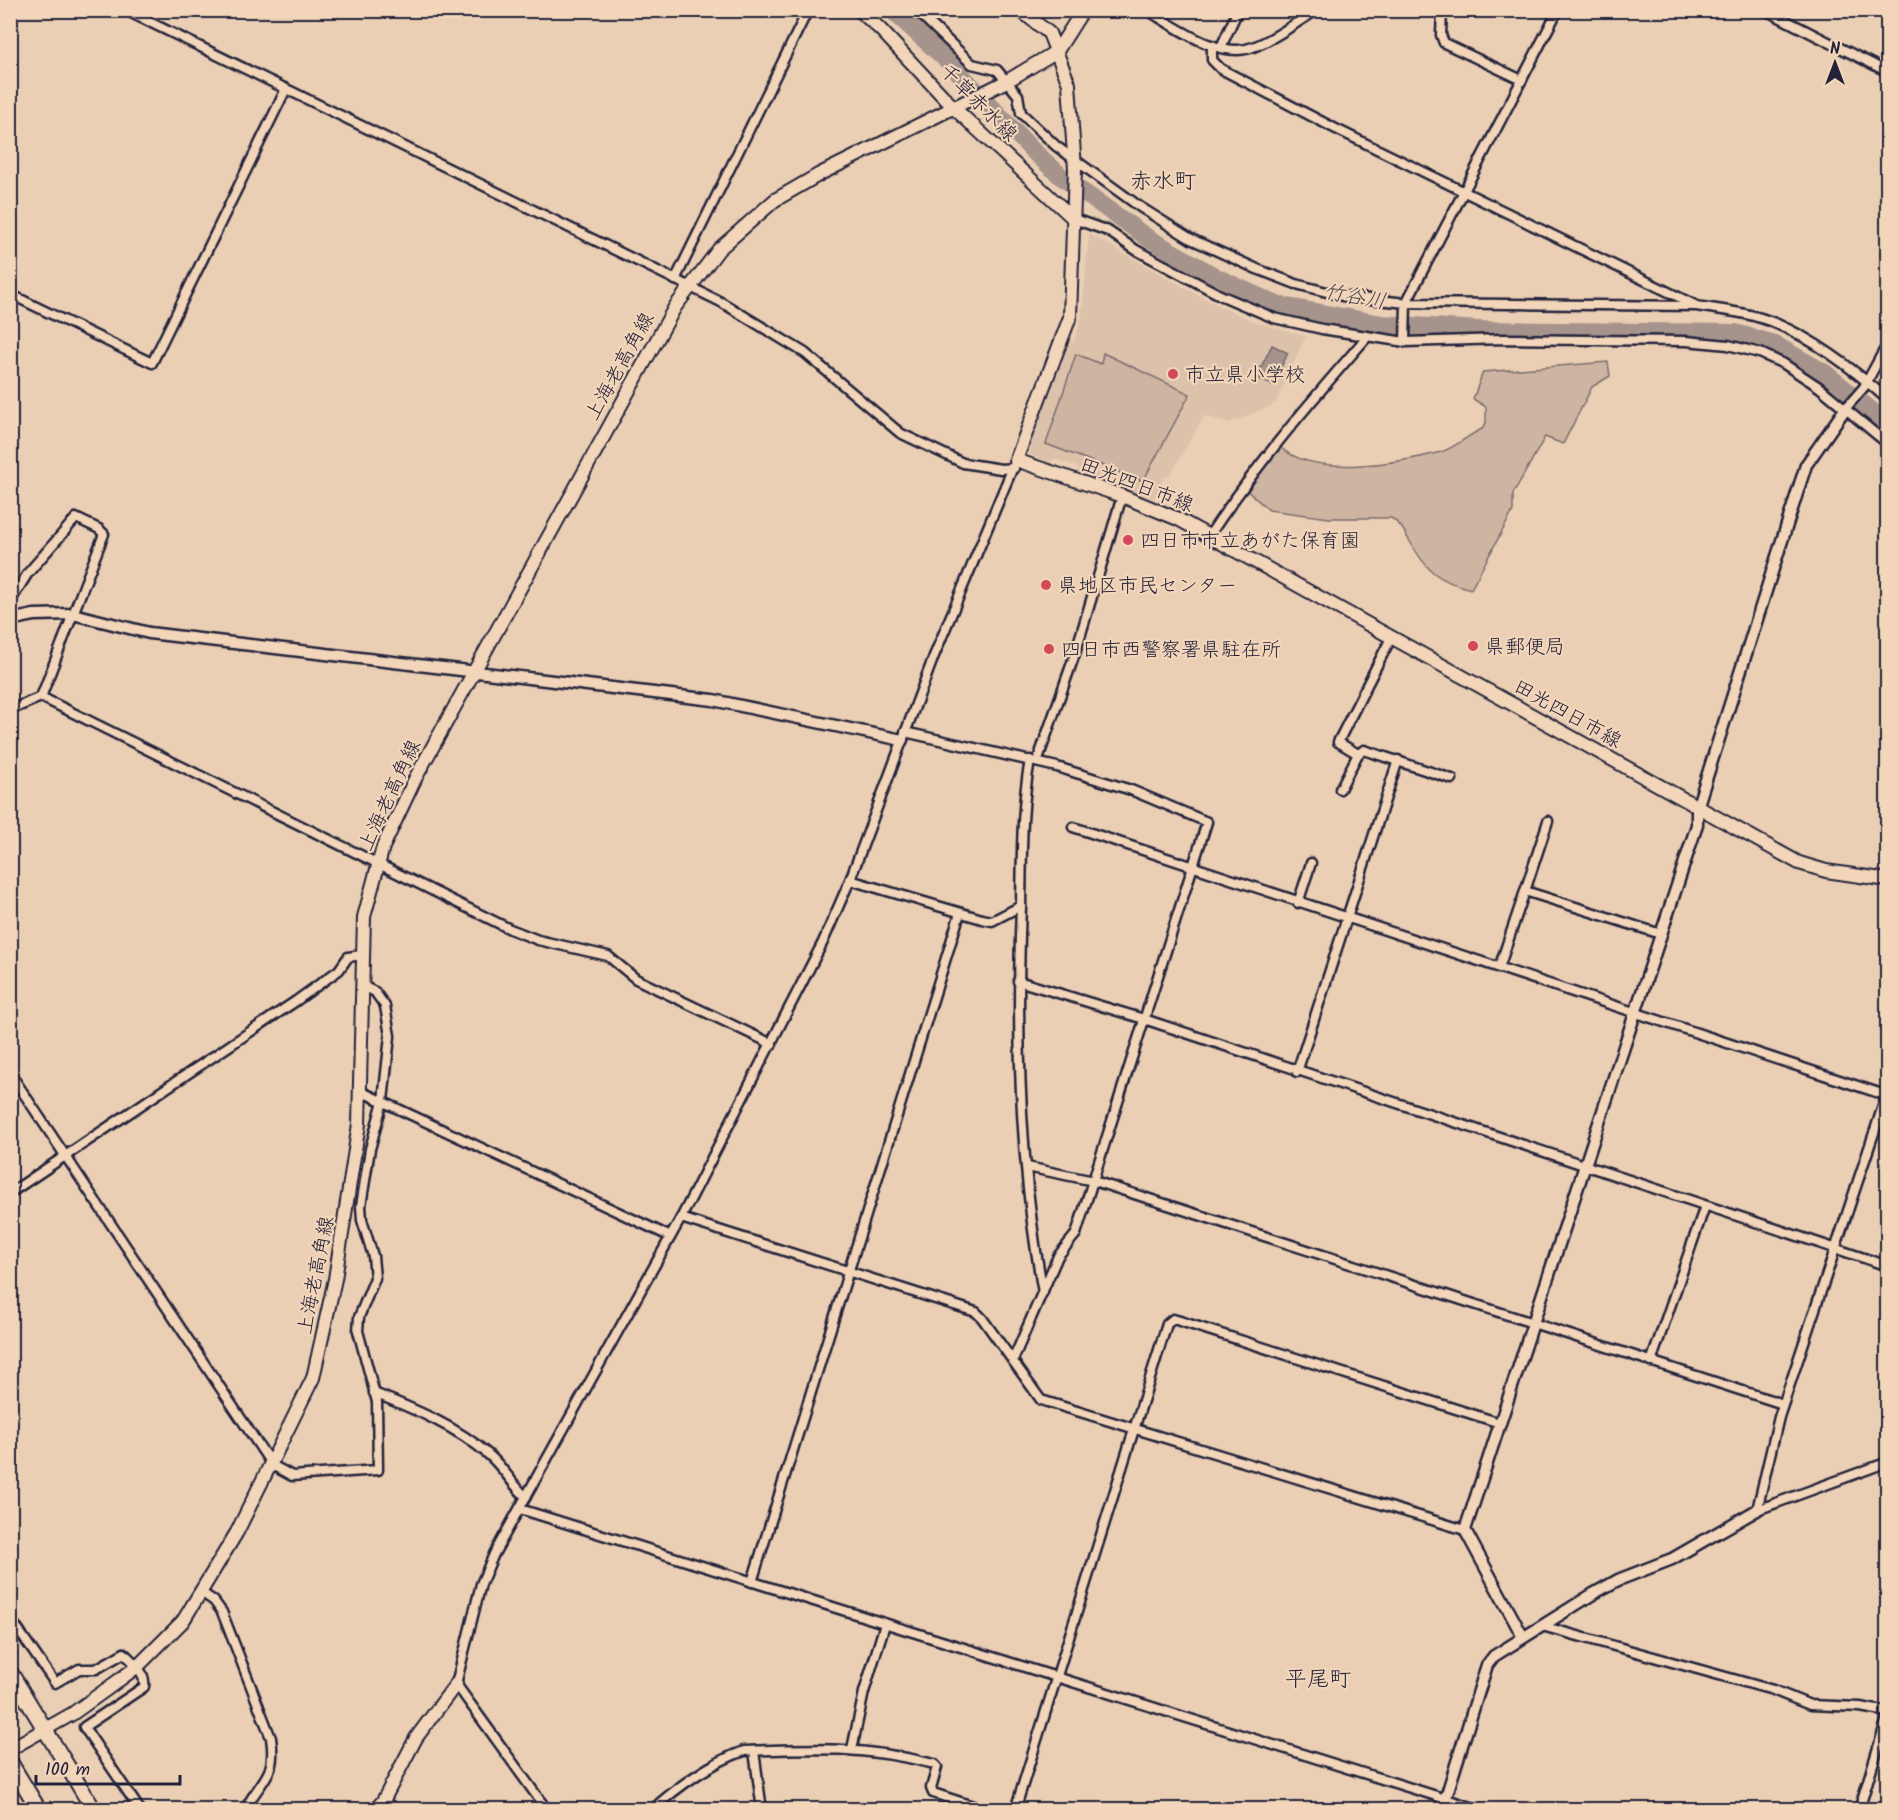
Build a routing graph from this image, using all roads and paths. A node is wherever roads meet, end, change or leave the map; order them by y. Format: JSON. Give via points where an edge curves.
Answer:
{"nodes":[{"id":1,"x":125,"y":10,"type":"edge"},
{"id":2,"x":808,"y":10,"type":"edge"},
{"id":3,"x":859,"y":10,"type":"edge"},
{"id":4,"x":916,"y":10,"type":"edge"},
{"id":5,"x":1020,"y":10,"type":"edge"},
{"id":6,"x":1083,"y":10,"type":"edge"},
{"id":7,"x":1147,"y":10,"type":"edge"},
{"id":8,"x":1238,"y":10,"type":"edge"},
{"id":9,"x":1297,"y":10,"type":"edge"},
{"id":10,"x":1317,"y":10,"type":"edge"},
{"id":11,"x":1442,"y":10,"type":"edge"},
{"id":12,"x":1558,"y":10,"type":"edge"},
{"id":13,"x":1765,"y":10,"type":"edge"},
{"id":14,"x":1306,"y":16,"type":"junction"},
{"id":15,"x":1216,"y":46,"type":"junction"},
{"id":16,"x":1057,"y":51,"type":"junction"},
{"id":17,"x":1887,"y":72,"type":"edge"},
{"id":18,"x":1522,"y":80,"type":"junction"},
{"id":19,"x":1006,"y":82,"type":"junction"},
{"id":20,"x":286,"y":89,"type":"junction"},
{"id":21,"x":959,"y":105,"type":"junction"},
{"id":22,"x":1075,"y":164,"type":"junction"},
{"id":23,"x":1464,"y":193,"type":"junction"},
{"id":24,"x":1074,"y":214,"type":"junction"},
{"id":25,"x":675,"y":280,"type":"junction"},
{"id":26,"x":689,"y":287,"type":"junction"},
{"id":27,"x":10,"y":294,"type":"edge"},
{"id":28,"x":1406,"y":303,"type":"junction"},
{"id":29,"x":1696,"y":306,"type":"junction"},
{"id":30,"x":1367,"y":337,"type":"junction"},
{"id":31,"x":1405,"y":339,"type":"junction"},
{"id":32,"x":1887,"y":344,"type":"edge"},
{"id":33,"x":1866,"y":385,"type":"junction"},
{"id":34,"x":1887,"y":400,"type":"edge"},
{"id":35,"x":1847,"y":407,"type":"junction"},
{"id":36,"x":1887,"y":444,"type":"edge"},
{"id":37,"x":1015,"y":464,"type":"junction"},
{"id":38,"x":1122,"y":496,"type":"junction"},
{"id":39,"x":1209,"y":536,"type":"junction"},
{"id":40,"x":10,"y":602,"type":"edge"},
{"id":41,"x":73,"y":614,"type":"junction"},
{"id":42,"x":10,"y":620,"type":"edge"},
{"id":43,"x":1392,"y":636,"type":"junction"},
{"id":44,"x":475,"y":671,"type":"junction"},
{"id":45,"x":41,"y":697,"type":"junction"},
{"id":46,"x":10,"y":710,"type":"edge"},
{"id":47,"x":904,"y":736,"type":"junction"},
{"id":48,"x":1358,"y":754,"type":"junction"},
{"id":49,"x":1398,"y":760,"type":"junction"},
{"id":50,"x":1034,"y":761,"type":"junction"},
{"id":51,"x":1452,"y":778,"type":"dead end"},
{"id":52,"x":1340,"y":789,"type":"dead end"},
{"id":53,"x":1697,"y":808,"type":"junction"},
{"id":54,"x":1548,"y":821,"type":"dead end"},
{"id":55,"x":1073,"y":827,"type":"dead end"},
{"id":56,"x":378,"y":862,"type":"junction"},
{"id":57,"x":1311,"y":863,"type":"dead end"},
{"id":58,"x":1194,"y":868,"type":"junction"},
{"id":59,"x":850,"y":880,"type":"junction"},
{"id":60,"x":1887,"y":880,"type":"edge"},
{"id":61,"x":1525,"y":891,"type":"junction"},
{"id":62,"x":1298,"y":903,"type":"junction"},
{"id":63,"x":1021,"y":906,"type":"junction"},
{"id":64,"x":960,"y":913,"type":"junction"},
{"id":65,"x":1347,"y":919,"type":"junction"},
{"id":66,"x":1661,"y":934,"type":"junction"},
{"id":67,"x":362,"y":955,"type":"junction"},
{"id":68,"x":1499,"y":968,"type":"junction"},
{"id":69,"x":1018,"y":981,"type":"junction"},
{"id":70,"x":363,"y":986,"type":"junction"},
{"id":71,"x":1635,"y":1014,"type":"junction"},
{"id":72,"x":1144,"y":1019,"type":"junction"},
{"id":73,"x":772,"y":1044,"type":"junction"},
{"id":74,"x":1297,"y":1072,"type":"junction"},
{"id":75,"x":10,"y":1073,"type":"edge"},
{"id":76,"x":360,"y":1091,"type":"junction"},
{"id":77,"x":1887,"y":1094,"type":"edge"},
{"id":78,"x":383,"y":1101,"type":"junction"},
{"id":79,"x":66,"y":1155,"type":"junction"},
{"id":80,"x":1027,"y":1167,"type":"junction"},
{"id":81,"x":1585,"y":1167,"type":"junction"},
{"id":82,"x":1094,"y":1181,"type":"junction"},
{"id":83,"x":10,"y":1193,"type":"edge"},
{"id":84,"x":1705,"y":1206,"type":"junction"},
{"id":85,"x":681,"y":1218,"type":"junction"},
{"id":86,"x":669,"y":1236,"type":"junction"},
{"id":87,"x":1835,"y":1249,"type":"junction"},
{"id":88,"x":1887,"y":1266,"type":"edge"},
{"id":89,"x":849,"y":1271,"type":"junction"},
{"id":90,"x":1043,"y":1293,"type":"junction"},
{"id":91,"x":1533,"y":1323,"type":"junction"},
{"id":92,"x":1013,"y":1360,"type":"junction"},
{"id":93,"x":1651,"y":1362,"type":"junction"},
{"id":94,"x":374,"y":1393,"type":"junction"},
{"id":95,"x":1783,"y":1404,"type":"junction"},
{"id":96,"x":1500,"y":1423,"type":"junction"},
{"id":97,"x":1134,"y":1430,"type":"junction"},
{"id":98,"x":1887,"y":1462,"type":"edge"},
{"id":99,"x":272,"y":1465,"type":"junction"},
{"id":100,"x":526,"y":1497,"type":"junction"},
{"id":101,"x":520,"y":1509,"type":"junction"},
{"id":102,"x":1757,"y":1510,"type":"junction"},
{"id":103,"x":1465,"y":1530,"type":"junction"},
{"id":104,"x":752,"y":1582,"type":"junction"},
{"id":105,"x":201,"y":1592,"type":"junction"},
{"id":106,"x":10,"y":1618,"type":"edge"},
{"id":107,"x":885,"y":1624,"type":"junction"},
{"id":108,"x":1542,"y":1626,"type":"junction"},
{"id":109,"x":1523,"y":1637,"type":"junction"},
{"id":110,"x":138,"y":1666,"type":"junction"},
{"id":111,"x":10,"y":1672,"type":"edge"},
{"id":112,"x":1056,"y":1678,"type":"junction"},
{"id":113,"x":456,"y":1684,"type":"junction"},
{"id":114,"x":1887,"y":1713,"type":"edge"},
{"id":115,"x":45,"y":1729,"type":"junction"},
{"id":116,"x":10,"y":1749,"type":"edge"},
{"id":117,"x":852,"y":1749,"type":"junction"},
{"id":118,"x":754,"y":1751,"type":"junction"},
{"id":119,"x":10,"y":1762,"type":"edge"},
{"id":120,"x":1443,"y":1804,"type":"edge"},
{"id":121,"x":379,"y":1805,"type":"edge"},
{"id":122,"x":39,"y":1809,"type":"edge"},
{"id":123,"x":94,"y":1809,"type":"edge"},
{"id":124,"x":140,"y":1809,"type":"edge"},
{"id":125,"x":245,"y":1809,"type":"edge"},
{"id":126,"x":397,"y":1809,"type":"edge"},
{"id":127,"x":547,"y":1809,"type":"edge"},
{"id":128,"x":652,"y":1809,"type":"edge"},
{"id":129,"x":762,"y":1809,"type":"edge"},
{"id":130,"x":985,"y":1809,"type":"edge"},
{"id":131,"x":1015,"y":1809,"type":"edge"},
{"id":132,"x":1481,"y":1809,"type":"edge"},
{"id":133,"x":1859,"y":1809,"type":"edge"}],
"edges":[{"from":1,"to":20,"type":"street"},
{"from":2,"to":25,"type":"street"},
{"from":3,"to":21,"type":"main road","name":"千草赤水線"},
{"from":4,"to":19,"type":"street","via":[[972,64],[997,70]]},
{"from":5,"to":16,"type":"main road","via":[[1048,33]]},
{"from":6,"to":16,"type":"main road","name":"上海老高角線"},
{"from":7,"to":15,"type":"street"},
{"from":8,"to":15,"type":"street"},
{"from":9,"to":14,"type":"street"},
{"from":10,"to":14,"type":"street"},
{"from":11,"to":18,"type":"street","via":[[1444,43]]},
{"from":12,"to":18,"type":"street"},
{"from":13,"to":17,"type":"street"},
{"from":14,"to":15,"type":"street","via":[[1252,48]]},
{"from":15,"to":23,"type":"street","via":[[1212,60],[1221,69]]},
{"from":16,"to":19,"type":"main road","name":"上海老高角線"},
{"from":16,"to":22,"type":"main road","via":[[1072,95]]},
{"from":18,"to":23,"type":"street"},
{"from":19,"to":21,"type":"main road","name":"上海老高角線"},
{"from":19,"to":22,"type":"street","via":[[1018,95],[1021,113]]},
{"from":20,"to":25,"type":"street"},
{"from":20,"to":27,"type":"street","via":[[152,363]]},
{"from":21,"to":24,"type":"main road","name":"千草赤水線"},
{"from":21,"to":26,"type":"main road","name":"上海老高角線","via":[[775,200],[725,243]]},
{"from":22,"to":24,"type":"main road"},
{"from":22,"to":28,"type":"street","via":[[1191,239],[1257,269],[1342,296]]},
{"from":23,"to":28,"type":"street"},
{"from":23,"to":29,"type":"street"},
{"from":24,"to":30,"type":"street","via":[[1220,295],[1274,318]]},
{"from":24,"to":37,"type":"main road","via":[[1071,317]]},
{"from":25,"to":26,"type":"street"},
{"from":26,"to":37,"type":"street","via":[[757,322],[805,353],[900,433],[963,463],[1001,469]]},
{"from":26,"to":44,"type":"main road","name":"上海老高角線","via":[[656,340]]},
{"from":28,"to":29,"type":"street"},
{"from":28,"to":31,"type":"street"},
{"from":29,"to":33,"type":"street","via":[[1742,313],[1777,324],[1810,342]]},
{"from":30,"to":31,"type":"street"},
{"from":30,"to":39,"type":"street","via":[[1295,418]]},
{"from":31,"to":35,"type":"street","via":[[1686,341],[1728,345],[1784,364]]},
{"from":32,"to":33,"type":"street"},
{"from":33,"to":34,"type":"street"},
{"from":33,"to":35,"type":"street"},
{"from":35,"to":36,"type":"street"},
{"from":35,"to":53,"type":"street","via":[[1806,465]]},
{"from":37,"to":38,"type":"main road","name":"田光四日市線"},
{"from":37,"to":47,"type":"street"},
{"from":38,"to":39,"type":"main road","name":"田光四日市線"},
{"from":38,"to":50,"type":"street","via":[[1075,654]]},
{"from":39,"to":43,"type":"main road","name":"田光四日市線"},
{"from":40,"to":41,"type":"street","via":[[28,573],[76,518],[99,529],[104,540]]},
{"from":41,"to":42,"type":"street"},
{"from":41,"to":44,"type":"street","via":[[149,633]]},
{"from":41,"to":45,"type":"street"},
{"from":43,"to":48,"type":"street","via":[[1338,742]]},
{"from":43,"to":53,"type":"main road","name":"田光四日市線"},
{"from":44,"to":47,"type":"street","via":[[713,700]]},
{"from":44,"to":56,"type":"main road","name":"上海老高角線","via":[[396,816]]},
{"from":45,"to":46,"type":"street"},
{"from":45,"to":56,"type":"street"},
{"from":47,"to":50,"type":"street"},
{"from":47,"to":59,"type":"street"},
{"from":48,"to":49,"type":"street","via":[[1364,750]]},
{"from":48,"to":52,"type":"street"},
{"from":49,"to":51,"type":"street"},
{"from":49,"to":65,"type":"street"},
{"from":50,"to":58,"type":"street","via":[[1131,790],[1207,822]]},
{"from":50,"to":63,"type":"street","via":[[1024,792]]},
{"from":53,"to":60,"type":"main road","name":"田光四日市線","via":[[1799,863]]},
{"from":53,"to":66,"type":"street","via":[[1696,825]]},
{"from":54,"to":61,"type":"street"},
{"from":55,"to":58,"type":"street"},
{"from":56,"to":67,"type":"main road","name":"上海老高角線","via":[[364,917]]},
{"from":56,"to":73,"type":"street","via":[[510,929],[538,940],[608,956],[636,979]]},
{"from":57,"to":62,"type":"street"},
{"from":58,"to":62,"type":"street"},
{"from":58,"to":72,"type":"street"},
{"from":59,"to":64,"type":"street"},
{"from":59,"to":73,"type":"street"},
{"from":61,"to":66,"type":"street"},
{"from":61,"to":68,"type":"street"},
{"from":62,"to":65,"type":"street"},
{"from":63,"to":64,"type":"street","via":[[992,921]]},
{"from":63,"to":69,"type":"street"},
{"from":64,"to":89,"type":"street"},
{"from":65,"to":68,"type":"street"},
{"from":65,"to":74,"type":"street"},
{"from":66,"to":71,"type":"street"},
{"from":67,"to":70,"type":"main road","name":"上海老高角線"},
{"from":67,"to":79,"type":"street","via":[[348,957],[339,970],[296,1001]]},
{"from":68,"to":71,"type":"street"},
{"from":69,"to":72,"type":"street"},
{"from":69,"to":80,"type":"street","via":[[1019,1077]]},
{"from":70,"to":76,"type":"main road","name":"上海老高角線"},
{"from":70,"to":78,"type":"street","via":[[375,992],[385,1006],[388,1023],[389,1060]]},
{"from":71,"to":77,"type":"street"},
{"from":71,"to":81,"type":"street"},
{"from":72,"to":74,"type":"street"},
{"from":72,"to":82,"type":"street"},
{"from":73,"to":85,"type":"street"},
{"from":74,"to":81,"type":"street"},
{"from":75,"to":79,"type":"street"},
{"from":76,"to":78,"type":"street"},
{"from":76,"to":99,"type":"main road","name":"上海老高角線","via":[[349,1198],[319,1354],[313,1378]]},
{"from":77,"to":87,"type":"street"},
{"from":78,"to":86,"type":"street"},
{"from":78,"to":94,"type":"street","via":[[361,1206],[375,1278],[359,1317],[358,1331]]},
{"from":79,"to":83,"type":"street"},
{"from":79,"to":99,"type":"street"},
{"from":80,"to":82,"type":"street"},
{"from":80,"to":90,"type":"street"},
{"from":81,"to":84,"type":"street"},
{"from":81,"to":91,"type":"street"},
{"from":82,"to":90,"type":"street","via":[[1076,1234],[1058,1256]]},
{"from":82,"to":91,"type":"street"},
{"from":84,"to":87,"type":"street"},
{"from":84,"to":93,"type":"street"},
{"from":85,"to":86,"type":"street"},
{"from":85,"to":89,"type":"street"},
{"from":86,"to":100,"type":"street"},
{"from":87,"to":88,"type":"street"},
{"from":87,"to":95,"type":"street"},
{"from":89,"to":92,"type":"street","via":[[976,1312]]},
{"from":89,"to":104,"type":"street"},
{"from":90,"to":92,"type":"street"},
{"from":91,"to":93,"type":"street"},
{"from":91,"to":96,"type":"street"},
{"from":92,"to":97,"type":"street","via":[[1041,1400]]},
{"from":93,"to":95,"type":"street"},
{"from":94,"to":99,"type":"street","via":[[378,1470],[292,1476]]},
{"from":94,"to":100,"type":"street","via":[[461,1434],[491,1456]]},
{"from":95,"to":102,"type":"street"},
{"from":96,"to":97,"type":"street","via":[[1173,1319],[1167,1324]]},
{"from":96,"to":103,"type":"street"},
{"from":97,"to":103,"type":"street"},
{"from":97,"to":112,"type":"street"},
{"from":98,"to":102,"type":"street"},
{"from":99,"to":105,"type":"main road","name":"上海老高角線"},
{"from":100,"to":101,"type":"street"},
{"from":101,"to":104,"type":"street"},
{"from":101,"to":113,"type":"street","via":[[481,1584]]},
{"from":102,"to":108,"type":"street","via":[[1672,1559],[1618,1580]]},
{"from":103,"to":109,"type":"street"},
{"from":104,"to":107,"type":"street"},
{"from":105,"to":110,"type":"main road","name":"上海老高角線","via":[[183,1622]]},
{"from":105,"to":125,"type":"street","via":[[222,1612],[271,1738],[274,1758],[268,1776]]},
{"from":106,"to":110,"type":"street","via":[[55,1683],[79,1669],[96,1669],[124,1653]]},
{"from":107,"to":112,"type":"street"},
{"from":107,"to":117,"type":"street"},
{"from":108,"to":109,"type":"street"},
{"from":108,"to":114,"type":"street","via":[[1773,1690],[1810,1705],[1860,1707]]},
{"from":109,"to":120,"type":"street","via":[[1487,1665]]},
{"from":110,"to":115,"type":"main road","name":"上海老高角線"},
{"from":110,"to":124,"type":"street","via":[[145,1679],[144,1687],[84,1727]]},
{"from":111,"to":115,"type":"highway"},
{"from":112,"to":120,"type":"street"},
{"from":112,"to":131,"type":"street"},
{"from":113,"to":121,"type":"main road","via":[[416,1738]]},
{"from":113,"to":127,"type":"street"},
{"from":114,"to":133,"type":"street"},
{"from":115,"to":116,"type":"main road","name":"上海老高角線"},
{"from":115,"to":123,"type":"highway"},
{"from":117,"to":118,"type":"street"},
{"from":117,"to":130,"type":"street","via":[[934,1764],[937,1767],[933,1793]]},
{"from":118,"to":128,"type":"street","via":[[735,1755]]},
{"from":118,"to":129,"type":"street"},
{"from":119,"to":122,"type":"highway"},
{"from":120,"to":132,"type":"street"},
{"from":121,"to":126,"type":"street"}]}
